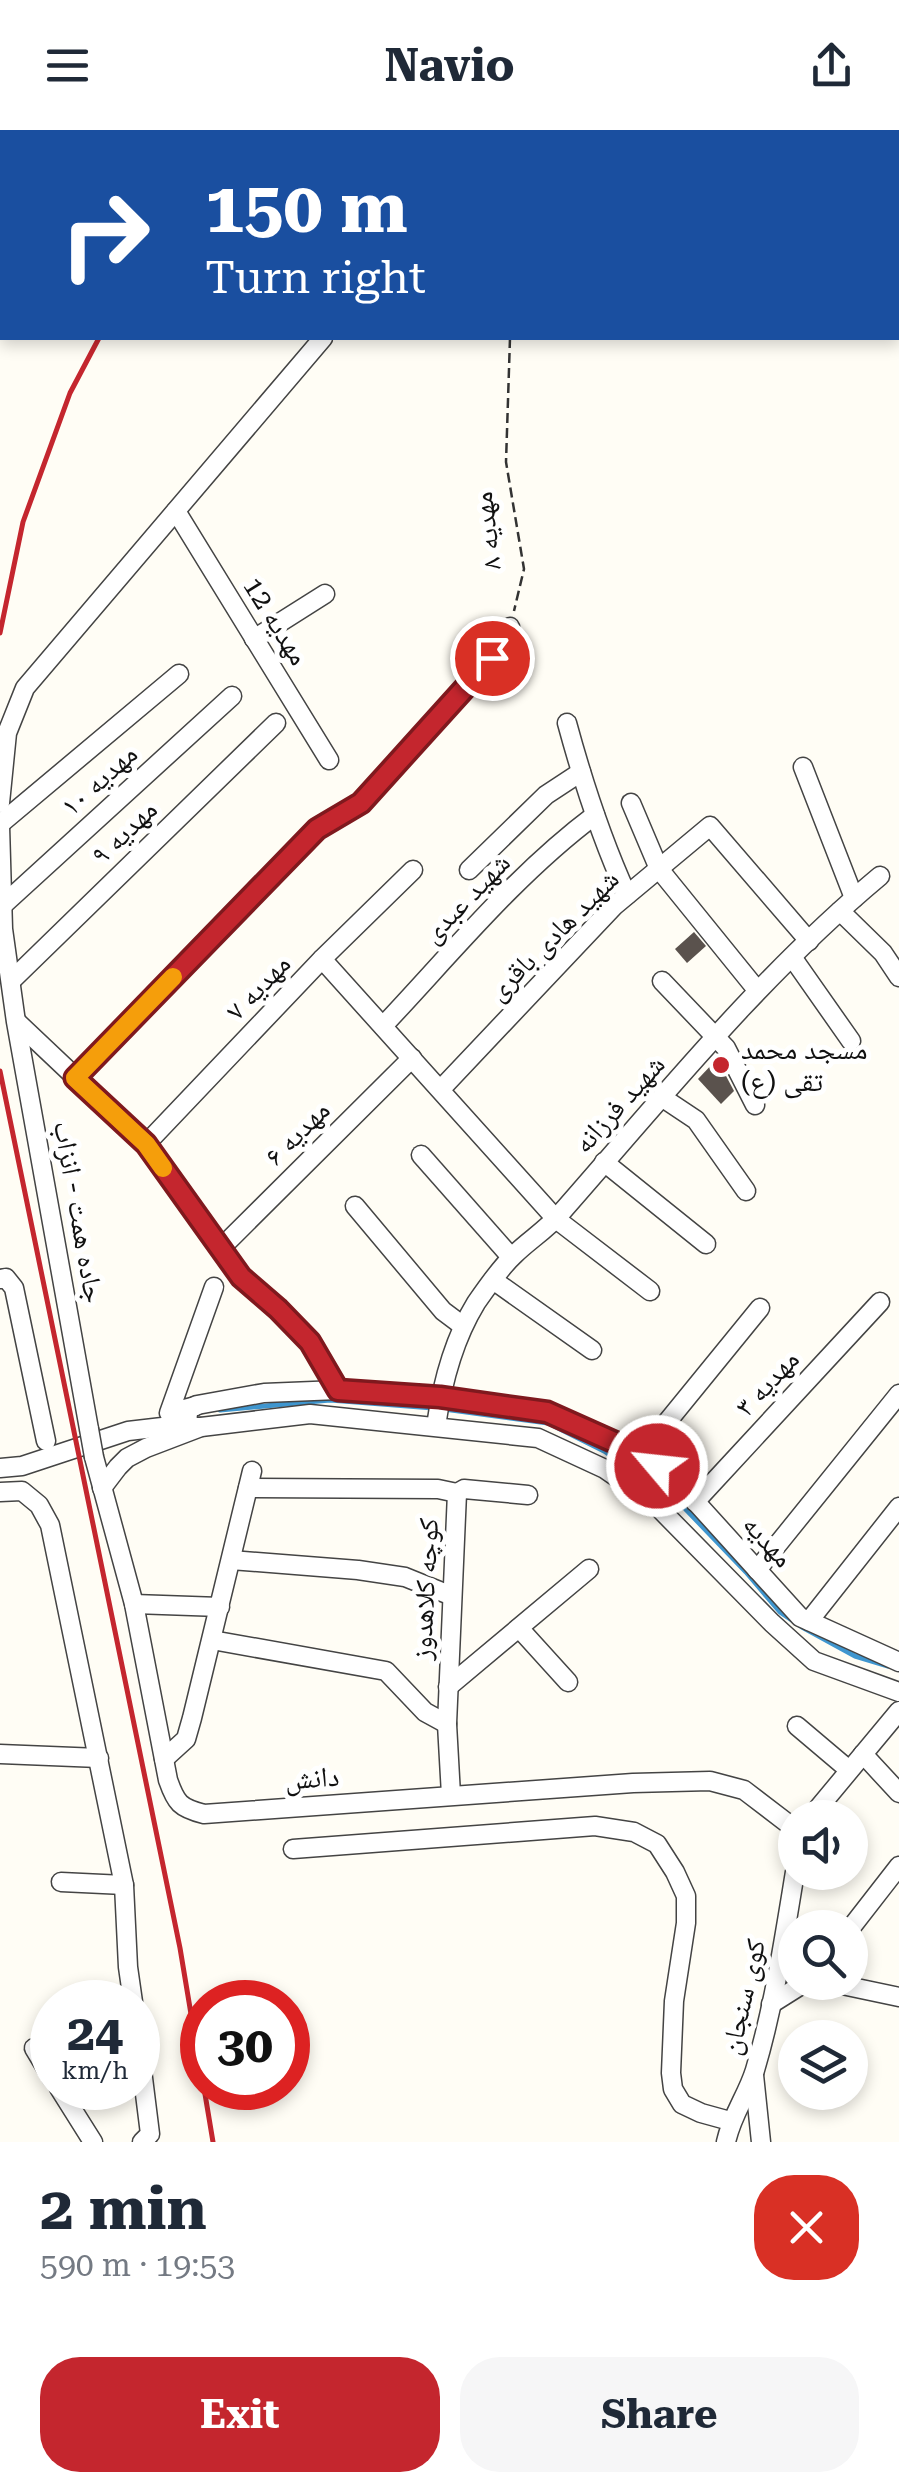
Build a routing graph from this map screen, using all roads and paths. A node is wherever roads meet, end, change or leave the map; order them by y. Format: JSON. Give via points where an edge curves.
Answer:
{"nodes":[{"id":1,"x":321,"y":340,"type":"edge"},
{"id":2,"x":510,"y":340,"type":"edge"},
{"id":3,"x":176,"y":511,"type":"junction"},
{"id":4,"x":325,"y":594,"type":"dead end"},
{"id":5,"x":510,"y":627,"type":"joint"},
{"id":6,"x":254,"y":639,"type":"junction"},
{"id":7,"x":179,"y":674,"type":"dead end"},
{"id":8,"x":232,"y":696,"type":"dead end"},
{"id":9,"x":276,"y":723,"type":"dead end"},
{"id":10,"x":568,"y":723,"type":"dead end"},
{"id":11,"x":329,"y":760,"type":"dead end"},
{"id":12,"x":803,"y":767,"type":"dead end"},
{"id":13,"x":581,"y":772,"type":"junction"},
{"id":14,"x":0,"y":803,"type":"edge"},
{"id":15,"x":632,"y":804,"type":"dead end"},
{"id":16,"x":595,"y":815,"type":"junction"},
{"id":17,"x":0,"y":825,"type":"edge"},
{"id":18,"x":659,"y":869,"type":"junction"},
{"id":19,"x":413,"y":870,"type":"dead end"},
{"id":20,"x":468,"y":870,"type":"dead end"},
{"id":21,"x":880,"y":876,"type":"dead end"},
{"id":22,"x":627,"y":895,"type":"junction"},
{"id":23,"x":3,"y":905,"type":"junction"},
{"id":24,"x":847,"y":905,"type":"junction"},
{"id":25,"x":809,"y":941,"type":"junction"},
{"id":26,"x":792,"y":957,"type":"junction"},
{"id":27,"x":322,"y":959,"type":"junction"},
{"id":28,"x":899,"y":978,"type":"edge"},
{"id":29,"x":11,"y":981,"type":"junction"},
{"id":30,"x":662,"y":981,"type":"dead end"},
{"id":31,"x":757,"y":990,"type":"junction"},
{"id":32,"x":16,"y":1022,"type":"junction"},
{"id":33,"x":383,"y":1026,"type":"junction"},
{"id":34,"x":715,"y":1038,"type":"junction"},
{"id":35,"x":851,"y":1041,"type":"dead end"},
{"id":36,"x":412,"y":1058,"type":"junction"},
{"id":37,"x":75,"y":1078,"type":"junction"},
{"id":38,"x":441,"y":1089,"type":"junction"},
{"id":39,"x":662,"y":1098,"type":"junction"},
{"id":40,"x":755,"y":1105,"type":"dead end"},
{"id":41,"x":146,"y":1144,"type":"junction"},
{"id":42,"x":421,"y":1155,"type":"dead end"},
{"id":43,"x":604,"y":1162,"type":"junction"},
{"id":44,"x":746,"y":1191,"type":"dead end"},
{"id":45,"x":355,"y":1206,"type":"dead end"},
{"id":46,"x":556,"y":1219,"type":"junction"},
{"id":47,"x":706,"y":1244,"type":"dead end"},
{"id":48,"x":221,"y":1248,"type":"junction"},
{"id":49,"x":512,"y":1257,"type":"junction"},
{"id":50,"x":0,"y":1279,"type":"edge"},
{"id":51,"x":493,"y":1280,"type":"junction"},
{"id":52,"x":214,"y":1287,"type":"dead end"},
{"id":53,"x":650,"y":1290,"type":"dead end"},
{"id":54,"x":880,"y":1302,"type":"dead end"},
{"id":55,"x":760,"y":1308,"type":"dead end"},
{"id":56,"x":463,"y":1326,"type":"junction"},
{"id":57,"x":592,"y":1350,"type":"dead end"},
{"id":58,"x":338,"y":1390,"type":"junction"},
{"id":59,"x":899,"y":1394,"type":"edge"},
{"id":60,"x":440,"y":1397,"type":"junction"},
{"id":61,"x":196,"y":1406,"type":"junction"},
{"id":62,"x":436,"y":1426,"type":"junction"},
{"id":63,"x":197,"y":1427,"type":"junction"},
{"id":64,"x":46,"y":1441,"type":"dead end"},
{"id":65,"x":641,"y":1454,"type":"junction"},
{"id":66,"x":94,"y":1457,"type":"joint"},
{"id":67,"x":0,"y":1468,"type":"edge"},
{"id":68,"x":102,"y":1488,"type":"junction"},
{"id":69,"x":0,"y":1492,"type":"edge"},
{"id":70,"x":457,"y":1493,"type":"junction"},
{"id":71,"x":528,"y":1495,"type":"dead end"},
{"id":72,"x":694,"y":1502,"type":"junction"},
{"id":73,"x":899,"y":1507,"type":"edge"},
{"id":74,"x":232,"y":1560,"type":"junction"},
{"id":75,"x":588,"y":1570,"type":"dead end"},
{"id":76,"x":757,"y":1570,"type":"junction"},
{"id":77,"x":452,"y":1596,"type":"junction"},
{"id":78,"x":134,"y":1604,"type":"junction"},
{"id":79,"x":220,"y":1607,"type":"junction"},
{"id":80,"x":809,"y":1621,"type":"junction"},
{"id":81,"x":519,"y":1628,"type":"junction"},
{"id":82,"x":212,"y":1640,"type":"junction"},
{"id":83,"x":899,"y":1662,"type":"edge"},
{"id":84,"x":568,"y":1682,"type":"dead end"},
{"id":85,"x":448,"y":1688,"type":"junction"},
{"id":86,"x":899,"y":1692,"type":"edge"},
{"id":87,"x":899,"y":1711,"type":"edge"},
{"id":88,"x":447,"y":1724,"type":"junction"},
{"id":89,"x":797,"y":1726,"type":"dead end"},
{"id":90,"x":0,"y":1754,"type":"edge"},
{"id":91,"x":863,"y":1754,"type":"junction"},
{"id":92,"x":99,"y":1758,"type":"junction"},
{"id":93,"x":164,"y":1759,"type":"junction"},
{"id":94,"x":849,"y":1770,"type":"junction"},
{"id":95,"x":899,"y":1792,"type":"edge"},
{"id":96,"x":450,"y":1796,"type":"junction"},
{"id":97,"x":825,"y":1800,"type":"edge"},
{"id":98,"x":778,"y":1816,"type":"edge"},
{"id":99,"x":294,"y":1848,"type":"dead end"},
{"id":100,"x":899,"y":1866,"type":"edge"},
{"id":101,"x":60,"y":1882,"type":"dead end"},
{"id":102,"x":124,"y":1885,"type":"junction"},
{"id":103,"x":792,"y":1890,"type":"edge"},
{"id":104,"x":865,"y":1910,"type":"edge"},
{"id":105,"x":130,"y":1980,"type":"edge"},
{"id":106,"x":868,"y":1990,"type":"edge"},
{"id":107,"x":899,"y":1996,"type":"edge"},
{"id":108,"x":778,"y":2000,"type":"edge"},
{"id":109,"x":771,"y":2004,"type":"junction"},
{"id":110,"x":754,"y":2074,"type":"junction"},
{"id":111,"x":72,"y":2110,"type":"edge"},
{"id":112,"x":149,"y":2110,"type":"edge"},
{"id":113,"x":730,"y":2122,"type":"junction"},
{"id":114,"x":153,"y":2139,"type":"edge"},
{"id":115,"x":93,"y":2142,"type":"edge"},
{"id":116,"x":726,"y":2142,"type":"edge"},
{"id":117,"x":760,"y":2142,"type":"edge"}],
"edges":[{"from":1,"to":3,"type":"street"},
{"from":2,"to":5,"type":"path","name":"مهدیه ۸","via":[[506,462],[524,569]]},
{"from":3,"to":6,"type":"street","name":"مهدیه 12"},
{"from":3,"to":14,"type":"street","via":[[25,688],[7,733]]},
{"from":4,"to":6,"type":"street"},
{"from":5,"to":37,"type":"street","via":[[492,658],[361,803],[317,829]]},
{"from":6,"to":11,"type":"street","name":"مهدیه 12"},
{"from":7,"to":17,"type":"street"},
{"from":8,"to":23,"type":"street","name":"مهدیه ۱۰"},
{"from":9,"to":29,"type":"street","name":"مهدیه ۹"},
{"from":10,"to":13,"type":"street"},
{"from":12,"to":24,"type":"street"},
{"from":13,"to":16,"type":"street"},
{"from":13,"to":20,"type":"street","via":[[546,795]]},
{"from":15,"to":18,"type":"street"},
{"from":16,"to":22,"type":"street"},
{"from":16,"to":33,"type":"street","name":"شهید عبدی","via":[[506,894]]},
{"from":17,"to":23,"type":"street","name":"جاده همت - انزاب"},
{"from":18,"to":22,"type":"street","name":"شهید هادی باقری"},
{"from":18,"to":25,"type":"street","name":"شهید هادی باقری","via":[[710,826]]},
{"from":18,"to":31,"type":"street"},
{"from":19,"to":27,"type":"street","name":"مهدیه ۷"},
{"from":21,"to":24,"type":"street","name":"شهید فرزانه"},
{"from":22,"to":38,"type":"street","name":"شهید هادی باقری"},
{"from":23,"to":29,"type":"street","name":"جاده همت - انزاب"},
{"from":24,"to":25,"type":"street","name":"شهید فرزانه"},
{"from":24,"to":28,"type":"street"},
{"from":25,"to":26,"type":"street","name":"شهید فرزانه"},
{"from":26,"to":31,"type":"street","name":"شهید فرزانه"},
{"from":26,"to":35,"type":"street"},
{"from":27,"to":33,"type":"street"},
{"from":27,"to":41,"type":"street","name":"مهدیه ۷"},
{"from":29,"to":32,"type":"street","name":"جاده همت - انزاب"},
{"from":30,"to":34,"type":"street"},
{"from":31,"to":34,"type":"street","name":"شهید فرزانه"},
{"from":32,"to":37,"type":"street"},
{"from":32,"to":66,"type":"street","name":"جاده همت - انزاب","bridge":true},
{"from":33,"to":36,"type":"street"},
{"from":34,"to":39,"type":"street","name":"شهید فرزانه"},
{"from":34,"to":40,"type":"street"},
{"from":36,"to":38,"type":"street"},
{"from":36,"to":48,"type":"street","name":"مهدیه ۶"},
{"from":37,"to":41,"type":"street"},
{"from":38,"to":46,"type":"street"},
{"from":39,"to":43,"type":"street","name":"شهید فرزانه"},
{"from":39,"to":44,"type":"street","via":[[696,1120]]},
{"from":41,"to":48,"type":"street"},
{"from":42,"to":49,"type":"street"},
{"from":43,"to":46,"type":"street","name":"شهید فرزانه"},
{"from":43,"to":47,"type":"street"},
{"from":45,"to":56,"type":"street"},
{"from":46,"to":49,"type":"street","name":"شهید فرزانه"},
{"from":46,"to":53,"type":"street"},
{"from":48,"to":58,"type":"street","via":[[241,1277],[310,1342]]},
{"from":49,"to":51,"type":"street","name":"شهید فرزانه"},
{"from":50,"to":64,"type":"street","via":[[14,1288]]},
{"from":51,"to":56,"type":"street","name":"شهید فرزانه"},
{"from":51,"to":57,"type":"street"},
{"from":52,"to":61,"type":"street","via":[[169,1413]]},
{"from":54,"to":72,"type":"street","name":"مهدیه ۳"},
{"from":55,"to":65,"type":"street"},
{"from":56,"to":60,"type":"street","name":"شهید فرزانه"},
{"from":58,"to":60,"type":"street","name":"مهدیه"},
{"from":58,"to":61,"type":"street","name":"مهدیه","via":[[264,1393]]},
{"from":59,"to":76,"type":"street"},
{"from":60,"to":62,"type":"street","name":"شهید فرزانه"},
{"from":60,"to":65,"type":"street","name":"مهدیه","via":[[547,1412]]},
{"from":61,"to":63,"type":"street","via":[[187,1418]]},
{"from":62,"to":63,"type":"street","via":[[310,1414]]},
{"from":62,"to":86,"type":"street","via":[[538,1438],[605,1470],[654,1503],[814,1661]]},
{"from":63,"to":67,"type":"street","via":[[128,1432]]},
{"from":63,"to":68,"type":"street","via":[[127,1458]]},
{"from":65,"to":72,"type":"street","name":"مهدیه"},
{"from":66,"to":68,"type":"street","name":"دانش"},
{"from":68,"to":78,"type":"street","name":"دانش"},
{"from":69,"to":92,"type":"street","via":[[22,1491],[50,1525]]},
{"from":70,"to":71,"type":"street","via":[[464,1488]]},
{"from":70,"to":74,"type":"street","via":[[250,1480]]},
{"from":70,"to":77,"type":"street","name":"کوچه کلاهدوز"},
{"from":72,"to":76,"type":"street","name":"مهدیه"},
{"from":73,"to":80,"type":"street"},
{"from":74,"to":77,"type":"street","via":[[405,1577]]},
{"from":74,"to":79,"type":"street"},
{"from":75,"to":81,"type":"street","name":"کوچه کلاهدوز"},
{"from":76,"to":80,"type":"street","name":"مهدیه"},
{"from":77,"to":85,"type":"street","name":"کوچه کلاهدوز"},
{"from":78,"to":79,"type":"street"},
{"from":78,"to":93,"type":"street","name":"دانش"},
{"from":79,"to":82,"type":"street"},
{"from":80,"to":83,"type":"street","name":"مهدیه"},
{"from":81,"to":84,"type":"street"},
{"from":81,"to":85,"type":"street","name":"کوچه کلاهدوز"},
{"from":82,"to":88,"type":"street","via":[[386,1671],[424,1712]]},
{"from":82,"to":93,"type":"street","via":[[186,1739]]},
{"from":85,"to":88,"type":"street","name":"کوچه کلاهدوز"},
{"from":87,"to":91,"type":"street"},
{"from":88,"to":96,"type":"street","name":"کوچه کلاهدوز"},
{"from":89,"to":94,"type":"street"},
{"from":90,"to":92,"type":"street"},
{"from":91,"to":94,"type":"street"},
{"from":91,"to":95,"type":"street"},
{"from":92,"to":102,"type":"street"},
{"from":93,"to":96,"type":"street","name":"دانش","via":[[175,1800],[204,1814]]},
{"from":94,"to":97,"type":"street"},
{"from":96,"to":98,"type":"street","name":"دانش","via":[[710,1780],[744,1790]]},
{"from":99,"to":113,"type":"street","via":[[595,1826],[634,1832],[657,1844],[686,1896],[673,2089],[682,2104]]},
{"from":100,"to":104,"type":"street"},
{"from":101,"to":102,"type":"street"},
{"from":102,"to":105,"type":"street"},
{"from":103,"to":109,"type":"street","name":"کوی سنجان"},
{"from":106,"to":107,"type":"street"},
{"from":108,"to":109,"type":"street"},
{"from":109,"to":110,"type":"street","name":"کوی سنجان"},
{"from":110,"to":113,"type":"street"},
{"from":110,"to":117,"type":"street"},
{"from":111,"to":115,"type":"street"},
{"from":112,"to":114,"type":"street"},
{"from":113,"to":116,"type":"street"}]}
